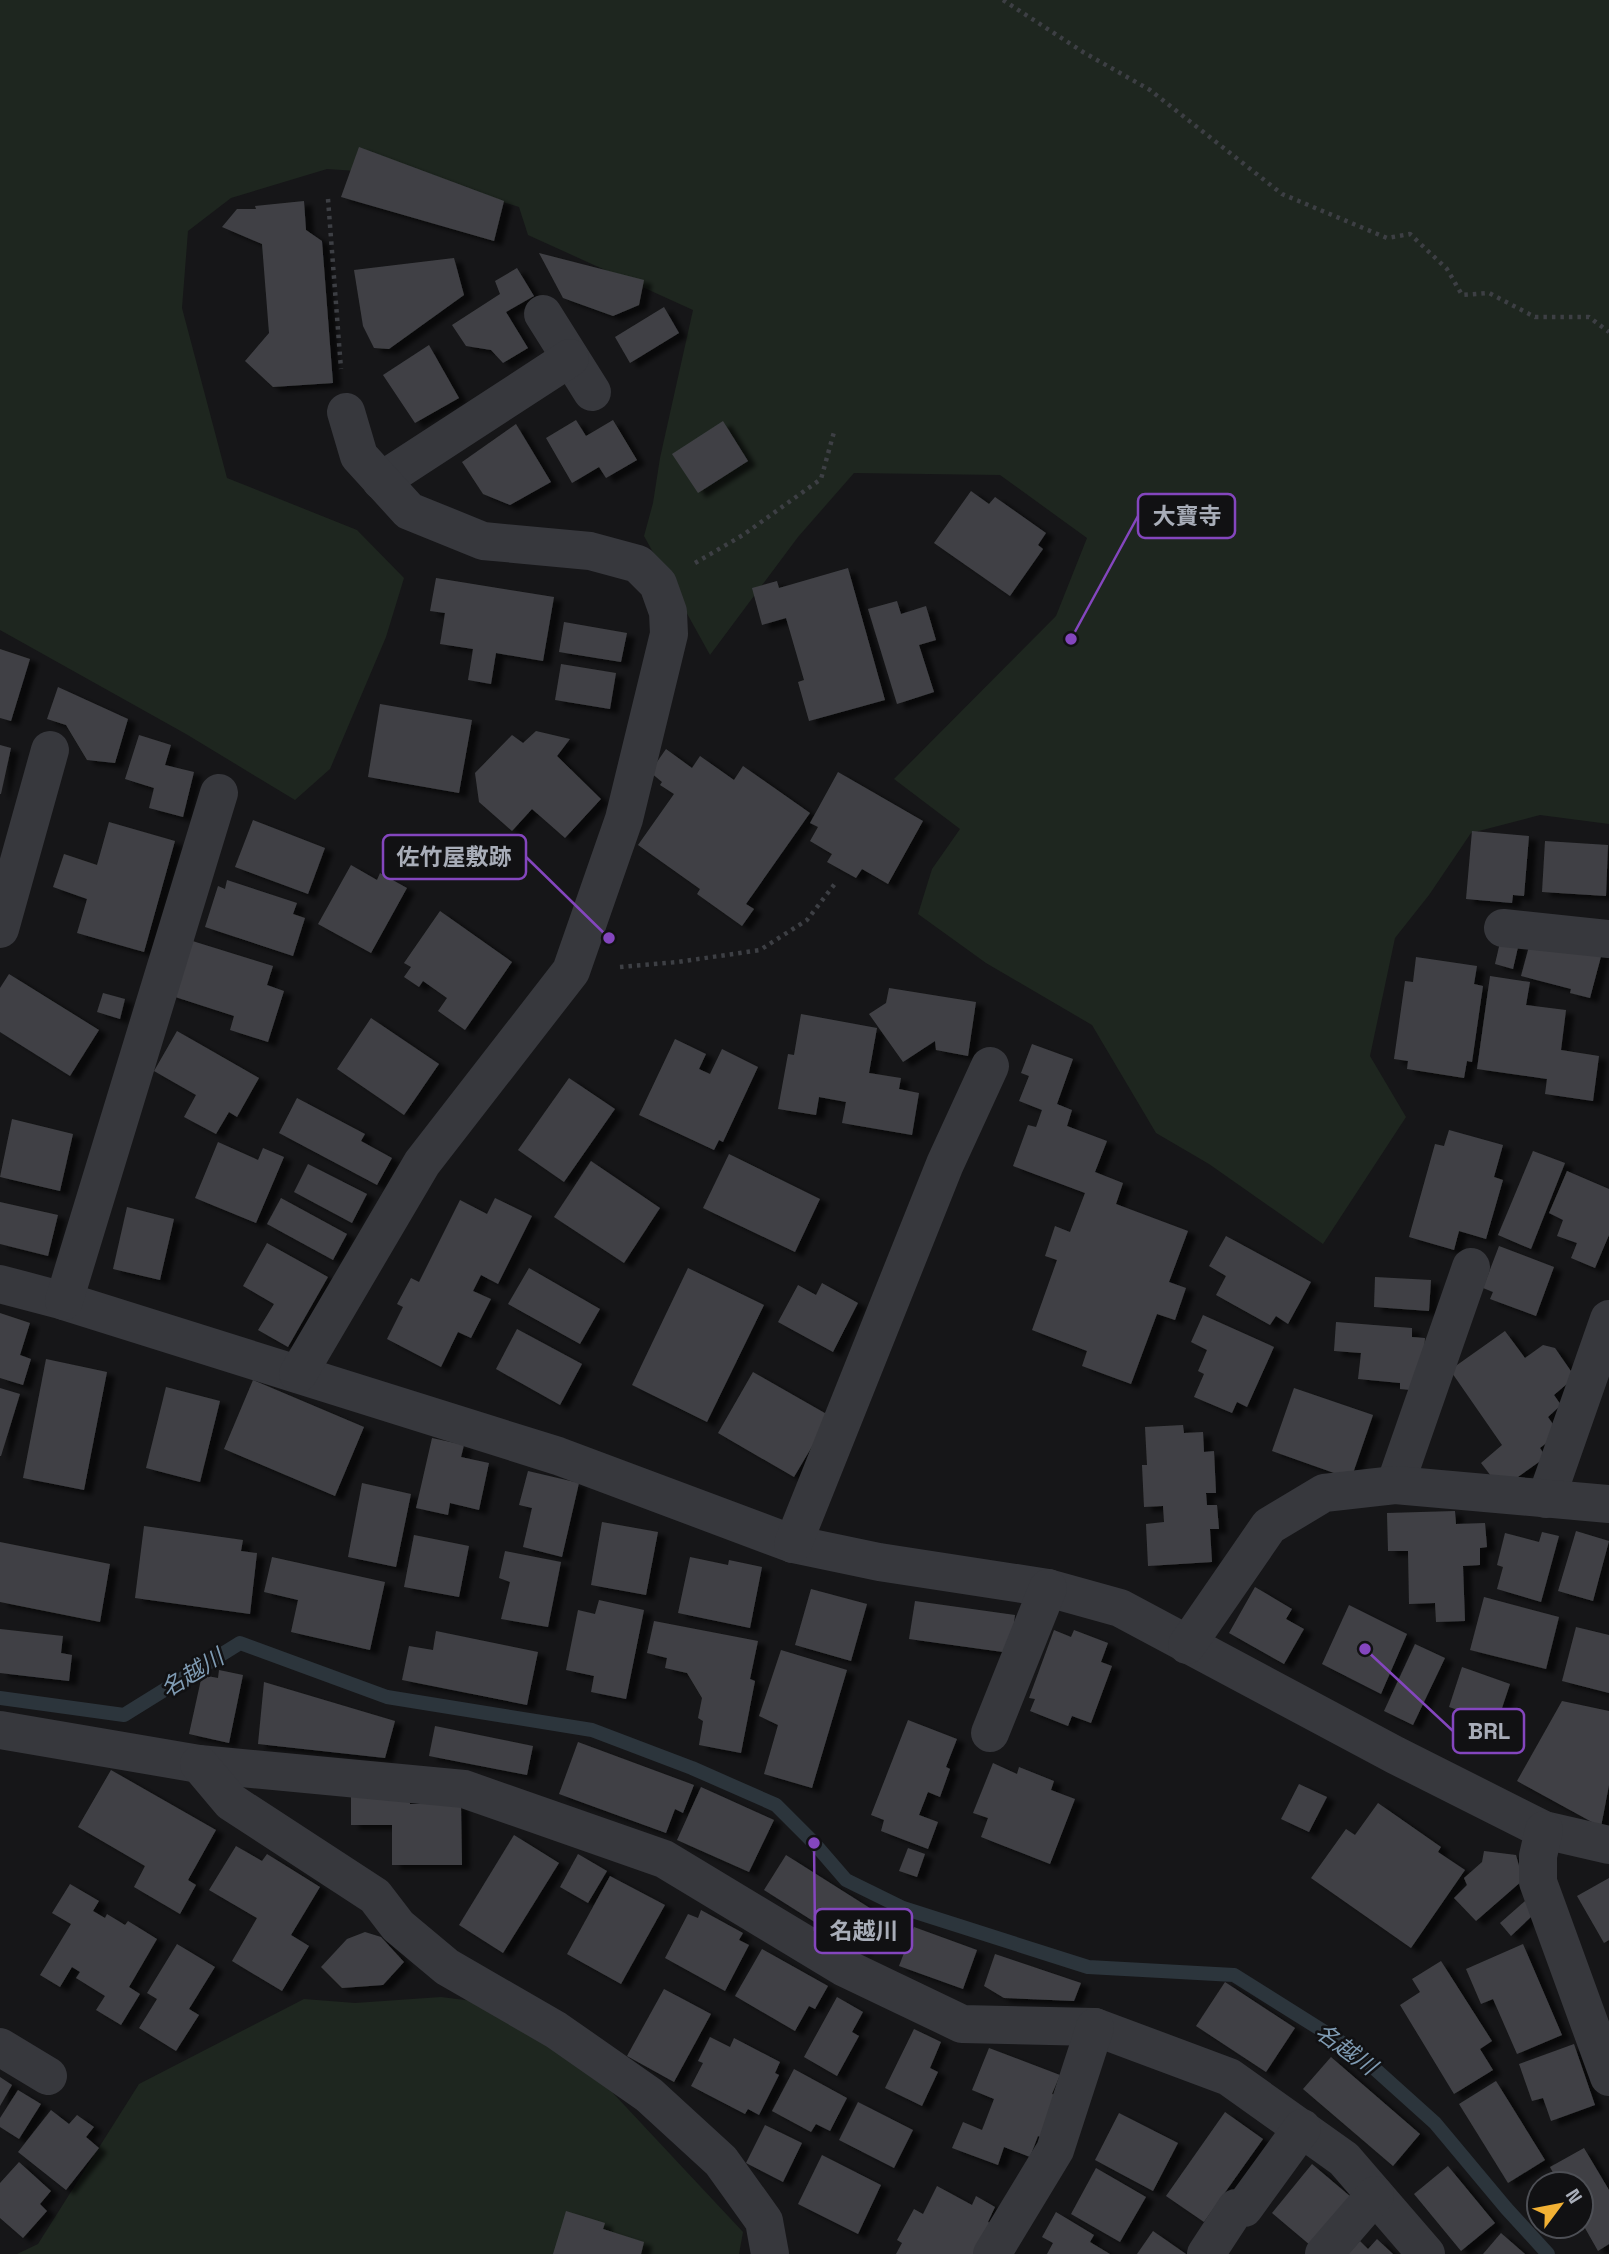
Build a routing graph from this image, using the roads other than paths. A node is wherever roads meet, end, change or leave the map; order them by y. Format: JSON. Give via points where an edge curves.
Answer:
{"nodes":[{"id":1,"x":543,"y":314,"type":"dead end"},
{"id":2,"x":570,"y":358,"type":"junction"},
{"id":3,"x":592,"y":392,"type":"dead end"},
{"id":4,"x":346,"y":412,"type":"road end"},
{"id":5,"x":381,"y":481,"type":"junction"},
{"id":6,"x":50,"y":750,"type":"dead end"},
{"id":7,"x":219,"y":793,"type":"dead end"},
{"id":8,"x":1503,"y":928,"type":"dead end"},
{"id":9,"x":0,"y":929,"type":"edge"},
{"id":10,"x":1609,"y":939,"type":"edge"},
{"id":11,"x":989,"y":1066,"type":"dead end"},
{"id":12,"x":1471,"y":1267,"type":"dead end"},
{"id":13,"x":0,"y":1284,"type":"edge"},
{"id":14,"x":64,"y":1301,"type":"junction"},
{"id":15,"x":1609,"y":1319,"type":"edge"},
{"id":16,"x":298,"y":1374,"type":"junction"},
{"id":17,"x":1395,"y":1485,"type":"junction"},
{"id":18,"x":1546,"y":1499,"type":"junction"},
{"id":19,"x":1609,"y":1504,"type":"edge"},
{"id":20,"x":793,"y":1544,"type":"junction"},
{"id":21,"x":1048,"y":1588,"type":"junction"},
{"id":22,"x":1187,"y":1645,"type":"junction"},
{"id":23,"x":0,"y":1730,"type":"edge"},
{"id":24,"x":990,"y":1733,"type":"dead end"},
{"id":25,"x":198,"y":1764,"type":"junction"},
{"id":26,"x":1545,"y":1830,"type":"junction"},
{"id":27,"x":1609,"y":1845,"type":"edge"},
{"id":28,"x":1095,"y":2027,"type":"junction"},
{"id":29,"x":0,"y":2048,"type":"edge"},
{"id":30,"x":48,"y":2076,"type":"dead end"},
{"id":31,"x":1609,"y":2077,"type":"edge"},
{"id":32,"x":1302,"y":2129,"type":"junction"},
{"id":33,"x":1375,"y":2195,"type":"junction"},
{"id":34,"x":770,"y":2254,"type":"edge"},
{"id":35,"x":992,"y":2254,"type":"edge"},
{"id":36,"x":1206,"y":2254,"type":"edge"},
{"id":37,"x":1324,"y":2254,"type":"edge"},
{"id":38,"x":1426,"y":2254,"type":"edge"}],
"edges":[{"from":1,"to":2,"type":"street"},
{"from":2,"to":3,"type":"street"},
{"from":2,"to":5,"type":"street"},
{"from":4,"to":5,"type":"street","via":[[359,456]]},
{"from":5,"to":16,"type":"street","via":[[409,511],[483,541],[590,551],[638,564],[658,584],[668,612],[669,634],[624,819],[571,971],[422,1163]]},
{"from":6,"to":9,"type":"street"},
{"from":7,"to":14,"type":"street"},
{"from":8,"to":10,"type":"street"},
{"from":11,"to":20,"type":"street","via":[[945,1164]]},
{"from":12,"to":17,"type":"street"},
{"from":13,"to":14,"type":"street"},
{"from":14,"to":16,"type":"street"},
{"from":15,"to":18,"type":"street"},
{"from":16,"to":20,"type":"street","via":[[558,1456]]},
{"from":17,"to":18,"type":"street"},
{"from":17,"to":22,"type":"street","via":[[1324,1493],[1269,1526]]},
{"from":18,"to":19,"type":"street"},
{"from":20,"to":21,"type":"street"},
{"from":21,"to":22,"type":"street","via":[[1120,1608]]},
{"from":21,"to":24,"type":"street"},
{"from":22,"to":26,"type":"street"},
{"from":23,"to":25,"type":"street"},
{"from":25,"to":28,"type":"street","via":[[464,1789],[664,1859],[843,1967],[962,2024]]},
{"from":25,"to":34,"type":"street","via":[[231,1802],[374,1896],[398,1926],[447,1967],[556,2030],[649,2095],[721,2161],[764,2221]]},
{"from":26,"to":27,"type":"street"},
{"from":26,"to":31,"type":"street","via":[[1538,1882]]},
{"from":28,"to":32,"type":"street","via":[[1229,2077]]},
{"from":28,"to":35,"type":"street","via":[[1055,2150]]},
{"from":29,"to":30,"type":"street"},
{"from":32,"to":33,"type":"street","via":[[1344,2159]]},
{"from":32,"to":36,"type":"street","via":[[1244,2208],[1236,2207]]},
{"from":33,"to":37,"type":"street"},
{"from":33,"to":38,"type":"street"}]}
